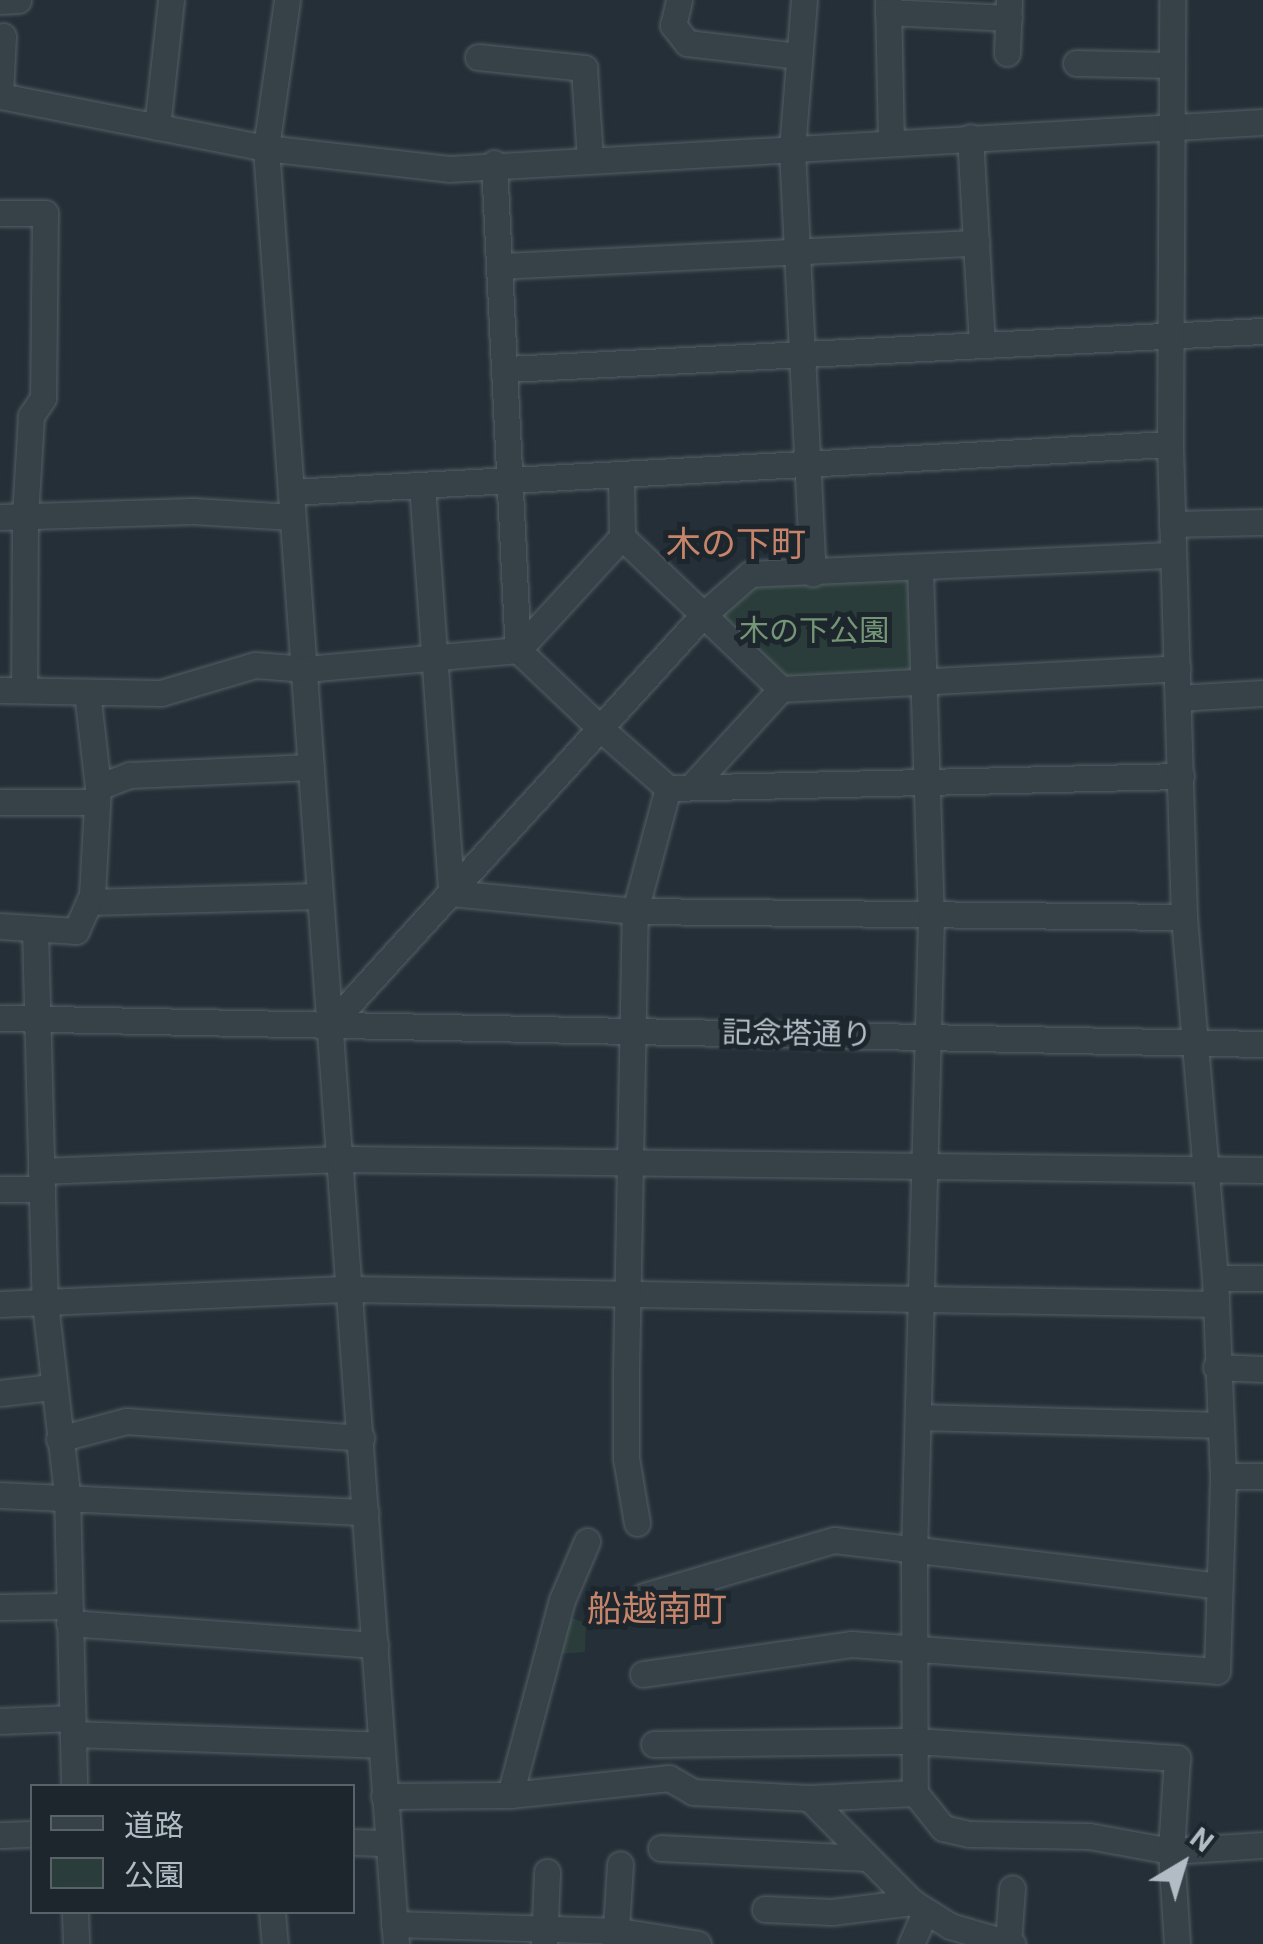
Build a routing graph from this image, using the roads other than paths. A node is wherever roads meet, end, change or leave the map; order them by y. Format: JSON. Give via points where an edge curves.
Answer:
{"nodes":[{"id":1,"x":18,"y":0,"type":"edge"},
{"id":2,"x":171,"y":0,"type":"edge"},
{"id":3,"x":287,"y":0,"type":"edge"},
{"id":4,"x":680,"y":0,"type":"edge"},
{"id":5,"x":804,"y":0,"type":"edge"},
{"id":6,"x":1172,"y":0,"type":"edge"},
{"id":7,"x":0,"y":2,"type":"edge"},
{"id":8,"x":888,"y":6,"type":"edge"},
{"id":9,"x":1009,"y":9,"type":"edge"},
{"id":10,"x":3,"y":36,"type":"dead end"},
{"id":11,"x":1007,"y":53,"type":"dead end"},
{"id":12,"x":797,"y":56,"type":"junction"},
{"id":13,"x":478,"y":57,"type":"dead end"},
{"id":14,"x":1076,"y":63,"type":"dead end"},
{"id":15,"x":1172,"y":65,"type":"junction"},
{"id":16,"x":0,"y":96,"type":"edge"},
{"id":17,"x":1263,"y":122,"type":"edge"},
{"id":18,"x":1171,"y":126,"type":"junction"},
{"id":19,"x":157,"y":127,"type":"junction"},
{"id":20,"x":970,"y":137,"type":"junction"},
{"id":21,"x":891,"y":142,"type":"junction"},
{"id":22,"x":266,"y":148,"type":"junction"},
{"id":23,"x":792,"y":149,"type":"junction"},
{"id":24,"x":590,"y":158,"type":"junction"},
{"id":25,"x":494,"y":163,"type":"junction"},
{"id":26,"x":0,"y":213,"type":"edge"},
{"id":27,"x":976,"y":243,"type":"junction"},
{"id":28,"x":798,"y":252,"type":"junction"},
{"id":29,"x":501,"y":266,"type":"junction"},
{"id":30,"x":1263,"y":330,"type":"edge"},
{"id":31,"x":1174,"y":335,"type":"junction"},
{"id":32,"x":982,"y":344,"type":"junction"},
{"id":33,"x":804,"y":352,"type":"junction"},
{"id":34,"x":507,"y":369,"type":"junction"},
{"id":35,"x":1170,"y":444,"type":"junction"},
{"id":36,"x":808,"y":466,"type":"junction"},
{"id":37,"x":621,"y":474,"type":"junction"},
{"id":38,"x":512,"y":480,"type":"junction"},
{"id":39,"x":422,"y":485,"type":"junction"},
{"id":40,"x":292,"y":505,"type":"junction"},
{"id":41,"x":13,"y":517,"type":"edge"},
{"id":42,"x":1263,"y":522,"type":"edge"},
{"id":43,"x":1172,"y":524,"type":"junction"},
{"id":44,"x":622,"y":537,"type":"junction"},
{"id":45,"x":1174,"y":556,"type":"junction"},
{"id":46,"x":920,"y":570,"type":"junction"},
{"id":47,"x":812,"y":573,"type":"junction"},
{"id":48,"x":703,"y":615,"type":"junction"},
{"id":49,"x":518,"y":650,"type":"junction"},
{"id":50,"x":434,"y":658,"type":"junction"},
{"id":51,"x":1177,"y":668,"type":"junction"},
{"id":52,"x":306,"y":669,"type":"junction"},
{"id":53,"x":924,"y":680,"type":"junction"},
{"id":54,"x":781,"y":688,"type":"junction"},
{"id":55,"x":12,"y":689,"type":"edge"},
{"id":56,"x":87,"y":692,"type":"junction"},
{"id":57,"x":1263,"y":693,"type":"edge"},
{"id":58,"x":1178,"y":698,"type":"junction"},
{"id":59,"x":601,"y":729,"type":"junction"},
{"id":60,"x":311,"y":766,"type":"junction"},
{"id":61,"x":1181,"y":776,"type":"junction"},
{"id":62,"x":927,"y":786,"type":"junction"},
{"id":63,"x":680,"y":787,"type":"junction"},
{"id":64,"x":97,"y":794,"type":"junction"},
{"id":65,"x":0,"y":802,"type":"edge"},
{"id":66,"x":451,"y":893,"type":"junction"},
{"id":67,"x":320,"y":896,"type":"junction"},
{"id":68,"x":89,"y":902,"type":"junction"},
{"id":69,"x":636,"y":911,"type":"junction"},
{"id":70,"x":931,"y":917,"type":"junction"},
{"id":71,"x":1184,"y":917,"type":"junction"},
{"id":72,"x":0,"y":926,"type":"edge"},
{"id":73,"x":35,"y":929,"type":"junction"},
{"id":74,"x":0,"y":1018,"type":"edge"},
{"id":75,"x":36,"y":1022,"type":"junction"},
{"id":76,"x":330,"y":1024,"type":"junction"},
{"id":77,"x":631,"y":1031,"type":"junction"},
{"id":78,"x":925,"y":1036,"type":"junction"},
{"id":79,"x":1192,"y":1044,"type":"junction"},
{"id":80,"x":1263,"y":1044,"type":"edge"},
{"id":81,"x":340,"y":1159,"type":"junction"},
{"id":82,"x":629,"y":1165,"type":"junction"},
{"id":83,"x":1263,"y":1170,"type":"edge"},
{"id":84,"x":925,"y":1171,"type":"junction"},
{"id":85,"x":1203,"y":1172,"type":"junction"},
{"id":86,"x":41,"y":1180,"type":"junction"},
{"id":87,"x":0,"y":1189,"type":"edge"},
{"id":88,"x":1263,"y":1278,"type":"edge"},
{"id":89,"x":350,"y":1289,"type":"junction"},
{"id":90,"x":1216,"y":1291,"type":"junction"},
{"id":91,"x":626,"y":1293,"type":"junction"},
{"id":92,"x":922,"y":1298,"type":"junction"},
{"id":93,"x":45,"y":1302,"type":"junction"},
{"id":94,"x":0,"y":1304,"type":"edge"},
{"id":95,"x":1216,"y":1367,"type":"junction"},
{"id":96,"x":1263,"y":1369,"type":"edge"},
{"id":97,"x":52,"y":1388,"type":"junction"},
{"id":98,"x":0,"y":1393,"type":"edge"},
{"id":99,"x":919,"y":1417,"type":"junction"},
{"id":100,"x":1220,"y":1426,"type":"junction"},
{"id":101,"x":361,"y":1438,"type":"junction"},
{"id":102,"x":59,"y":1439,"type":"junction"},
{"id":103,"x":1223,"y":1476,"type":"junction"},
{"id":104,"x":1263,"y":1476,"type":"edge"},
{"id":105,"x":67,"y":1494,"type":"junction"},
{"id":106,"x":0,"y":1495,"type":"edge"},
{"id":107,"x":366,"y":1512,"type":"junction"},
{"id":108,"x":638,"y":1522,"type":"dead end"},
{"id":109,"x":587,"y":1541,"type":"dead end"},
{"id":110,"x":914,"y":1553,"type":"junction"},
{"id":111,"x":1217,"y":1586,"type":"junction"},
{"id":112,"x":644,"y":1596,"type":"dead end"},
{"id":113,"x":0,"y":1607,"type":"edge"},
{"id":114,"x":69,"y":1615,"type":"junction"},
{"id":115,"x":375,"y":1645,"type":"junction"},
{"id":116,"x":915,"y":1645,"type":"junction"},
{"id":117,"x":643,"y":1674,"type":"dead end"},
{"id":118,"x":0,"y":1721,"type":"edge"},
{"id":119,"x":73,"y":1726,"type":"junction"},
{"id":120,"x":915,"y":1740,"type":"junction"},
{"id":121,"x":654,"y":1744,"type":"dead end"},
{"id":122,"x":381,"y":1745,"type":"junction"},
{"id":123,"x":74,"y":1784,"type":"edge"},
{"id":124,"x":916,"y":1793,"type":"junction"},
{"id":125,"x":510,"y":1795,"type":"junction"},
{"id":126,"x":384,"y":1796,"type":"junction"},
{"id":127,"x":808,"y":1798,"type":"junction"},
{"id":128,"x":30,"y":1834,"type":"edge"},
{"id":129,"x":0,"y":1835,"type":"edge"},
{"id":130,"x":355,"y":1842,"type":"edge"},
{"id":131,"x":388,"y":1843,"type":"junction"},
{"id":132,"x":1263,"y":1845,"type":"edge"},
{"id":133,"x":662,"y":1848,"type":"dead end"},
{"id":134,"x":1171,"y":1851,"type":"junction"},
{"id":135,"x":868,"y":1858,"type":"junction"},
{"id":136,"x":620,"y":1864,"type":"dead end"},
{"id":137,"x":547,"y":1872,"type":"dead end"},
{"id":138,"x":1012,"y":1888,"type":"dead end"},
{"id":139,"x":918,"y":1907,"type":"junction"},
{"id":140,"x":764,"y":1909,"type":"dead end"},
{"id":141,"x":75,"y":1914,"type":"edge"},
{"id":142,"x":272,"y":1914,"type":"edge"},
{"id":143,"x":395,"y":1934,"type":"edge"},
{"id":144,"x":544,"y":1936,"type":"edge"},
{"id":145,"x":957,"y":1936,"type":"edge"},
{"id":146,"x":615,"y":1937,"type":"edge"},
{"id":147,"x":76,"y":1944,"type":"edge"},
{"id":148,"x":275,"y":1944,"type":"edge"},
{"id":149,"x":698,"y":1944,"type":"edge"},
{"id":150,"x":912,"y":1944,"type":"edge"},
{"id":151,"x":1010,"y":1944,"type":"edge"},
{"id":152,"x":1177,"y":1944,"type":"edge"}],
"edges":[{"from":1,"to":7,"type":"street"},
{"from":2,"to":19,"type":"street"},
{"from":3,"to":22,"type":"street"},
{"from":4,"to":12,"type":"street","via":[[673,25],[687,44]]},
{"from":5,"to":12,"type":"street"},
{"from":6,"to":15,"type":"street"},
{"from":8,"to":9,"type":"street"},
{"from":8,"to":21,"type":"street"},
{"from":9,"to":11,"type":"street"},
{"from":10,"to":16,"type":"street"},
{"from":12,"to":23,"type":"street"},
{"from":13,"to":24,"type":"street","via":[[584,68]]},
{"from":14,"to":15,"type":"street"},
{"from":15,"to":18,"type":"street"},
{"from":16,"to":19,"type":"street"},
{"from":17,"to":18,"type":"street"},
{"from":18,"to":20,"type":"street"},
{"from":18,"to":31,"type":"street"},
{"from":19,"to":22,"type":"street"},
{"from":20,"to":21,"type":"street"},
{"from":20,"to":27,"type":"street"},
{"from":21,"to":23,"type":"street"},
{"from":22,"to":25,"type":"street","via":[[449,169]]},
{"from":22,"to":40,"type":"street"},
{"from":23,"to":24,"type":"street"},
{"from":23,"to":28,"type":"street"},
{"from":24,"to":25,"type":"street"},
{"from":25,"to":29,"type":"street"},
{"from":26,"to":41,"type":"street","via":[[45,213],[43,398],[31,416]]},
{"from":27,"to":28,"type":"street"},
{"from":27,"to":32,"type":"street"},
{"from":28,"to":29,"type":"street"},
{"from":28,"to":33,"type":"street"},
{"from":29,"to":34,"type":"street"},
{"from":30,"to":31,"type":"street"},
{"from":31,"to":32,"type":"street"},
{"from":31,"to":35,"type":"street"},
{"from":32,"to":33,"type":"street"},
{"from":33,"to":34,"type":"street"},
{"from":33,"to":36,"type":"street"},
{"from":34,"to":38,"type":"street"},
{"from":35,"to":36,"type":"street"},
{"from":35,"to":43,"type":"street"},
{"from":36,"to":37,"type":"street"},
{"from":36,"to":47,"type":"street"},
{"from":37,"to":38,"type":"street"},
{"from":37,"to":44,"type":"street"},
{"from":38,"to":39,"type":"street"},
{"from":38,"to":49,"type":"street"},
{"from":39,"to":40,"type":"street"},
{"from":39,"to":50,"type":"street"},
{"from":40,"to":41,"type":"street"},
{"from":40,"to":52,"type":"street"},
{"from":41,"to":55,"type":"street"},
{"from":42,"to":43,"type":"street"},
{"from":43,"to":45,"type":"street"},
{"from":44,"to":48,"type":"street"},
{"from":44,"to":49,"type":"street"},
{"from":45,"to":46,"type":"street"},
{"from":45,"to":51,"type":"street"},
{"from":46,"to":47,"type":"street"},
{"from":46,"to":53,"type":"street"},
{"from":47,"to":48,"type":"street","via":[[750,574]]},
{"from":48,"to":54,"type":"street"},
{"from":48,"to":59,"type":"street"},
{"from":49,"to":50,"type":"street"},
{"from":49,"to":59,"type":"street"},
{"from":50,"to":52,"type":"street"},
{"from":50,"to":66,"type":"street"},
{"from":51,"to":53,"type":"street"},
{"from":51,"to":58,"type":"street"},
{"from":52,"to":56,"type":"street","via":[[255,666],[161,693]]},
{"from":52,"to":60,"type":"street"},
{"from":53,"to":54,"type":"street"},
{"from":53,"to":62,"type":"street"},
{"from":54,"to":63,"type":"street"},
{"from":55,"to":56,"type":"street"},
{"from":56,"to":64,"type":"street"},
{"from":57,"to":58,"type":"street"},
{"from":58,"to":61,"type":"street"},
{"from":59,"to":63,"type":"street"},
{"from":59,"to":66,"type":"street"},
{"from":60,"to":64,"type":"street","via":[[130,775]]},
{"from":60,"to":67,"type":"street"},
{"from":61,"to":62,"type":"street"},
{"from":61,"to":71,"type":"street"},
{"from":62,"to":63,"type":"street"},
{"from":62,"to":70,"type":"street"},
{"from":63,"to":69,"type":"street"},
{"from":64,"to":65,"type":"street"},
{"from":64,"to":68,"type":"street"},
{"from":66,"to":69,"type":"street"},
{"from":66,"to":76,"type":"street"},
{"from":67,"to":68,"type":"street"},
{"from":67,"to":76,"type":"street"},
{"from":68,"to":73,"type":"street","via":[[76,930]]},
{"from":69,"to":70,"type":"street"},
{"from":69,"to":77,"type":"street"},
{"from":70,"to":71,"type":"street"},
{"from":70,"to":78,"type":"street"},
{"from":71,"to":79,"type":"street"},
{"from":72,"to":73,"type":"street"},
{"from":73,"to":75,"type":"street"},
{"from":74,"to":75,"type":"street","name":"記念塔通り"},
{"from":75,"to":76,"type":"street","name":"記念塔通り"},
{"from":75,"to":86,"type":"street"},
{"from":76,"to":77,"type":"street","name":"記念塔通り"},
{"from":76,"to":81,"type":"street"},
{"from":77,"to":78,"type":"street","name":"記念塔通り"},
{"from":77,"to":82,"type":"street"},
{"from":78,"to":79,"type":"street","name":"記念塔通り"},
{"from":78,"to":84,"type":"street"},
{"from":79,"to":80,"type":"street","name":"記念塔通り"},
{"from":79,"to":85,"type":"street"},
{"from":81,"to":82,"type":"street"},
{"from":81,"to":86,"type":"street"},
{"from":81,"to":89,"type":"street"},
{"from":82,"to":84,"type":"street"},
{"from":82,"to":91,"type":"street"},
{"from":83,"to":85,"type":"street"},
{"from":84,"to":85,"type":"street"},
{"from":84,"to":92,"type":"street"},
{"from":85,"to":90,"type":"street"},
{"from":86,"to":87,"type":"street"},
{"from":86,"to":93,"type":"street"},
{"from":88,"to":90,"type":"street"},
{"from":89,"to":91,"type":"street"},
{"from":89,"to":93,"type":"street"},
{"from":89,"to":101,"type":"street"},
{"from":90,"to":92,"type":"street"},
{"from":90,"to":95,"type":"street"},
{"from":91,"to":92,"type":"street"},
{"from":91,"to":108,"type":"street","via":[[626,1458]]},
{"from":92,"to":99,"type":"street"},
{"from":93,"to":94,"type":"street"},
{"from":93,"to":97,"type":"street"},
{"from":95,"to":96,"type":"street"},
{"from":95,"to":100,"type":"street"},
{"from":97,"to":98,"type":"street"},
{"from":97,"to":102,"type":"street"},
{"from":99,"to":100,"type":"street"},
{"from":99,"to":110,"type":"street"},
{"from":100,"to":103,"type":"street"},
{"from":101,"to":102,"type":"street","via":[[126,1421]]},
{"from":101,"to":107,"type":"street"},
{"from":102,"to":105,"type":"street"},
{"from":103,"to":104,"type":"street"},
{"from":103,"to":111,"type":"street"},
{"from":105,"to":106,"type":"street"},
{"from":105,"to":107,"type":"street"},
{"from":105,"to":114,"type":"street"},
{"from":107,"to":115,"type":"street"},
{"from":109,"to":125,"type":"street","via":[[562,1600]]},
{"from":110,"to":111,"type":"street"},
{"from":110,"to":112,"type":"street","via":[[834,1540]]},
{"from":110,"to":116,"type":"street"},
{"from":111,"to":116,"type":"street","via":[[1217,1671]]},
{"from":113,"to":114,"type":"street"},
{"from":114,"to":115,"type":"street"},
{"from":114,"to":119,"type":"street"},
{"from":115,"to":122,"type":"street"},
{"from":116,"to":117,"type":"street","via":[[851,1644]]},
{"from":116,"to":120,"type":"street"},
{"from":118,"to":119,"type":"street"},
{"from":119,"to":122,"type":"street"},
{"from":119,"to":123,"type":"street"},
{"from":120,"to":121,"type":"street"},
{"from":120,"to":124,"type":"street"},
{"from":120,"to":134,"type":"street","via":[[1177,1758]]},
{"from":122,"to":126,"type":"street"},
{"from":124,"to":127,"type":"street"},
{"from":124,"to":134,"type":"street","via":[[943,1828],[1089,1836]]},
{"from":125,"to":126,"type":"street"},
{"from":125,"to":127,"type":"street","via":[[669,1778],[693,1792]]},
{"from":126,"to":131,"type":"street"},
{"from":127,"to":135,"type":"street"},
{"from":128,"to":129,"type":"street"},
{"from":130,"to":131,"type":"street"},
{"from":131,"to":143,"type":"street"},
{"from":132,"to":134,"type":"street"},
{"from":133,"to":135,"type":"street"},
{"from":134,"to":152,"type":"street"},
{"from":135,"to":139,"type":"street"},
{"from":136,"to":146,"type":"street"},
{"from":137,"to":144,"type":"street"},
{"from":138,"to":151,"type":"street"},
{"from":139,"to":140,"type":"street"},
{"from":139,"to":145,"type":"street"},
{"from":139,"to":150,"type":"street"},
{"from":141,"to":147,"type":"street"},
{"from":142,"to":148,"type":"street"},
{"from":143,"to":144,"type":"street"},
{"from":144,"to":146,"type":"street"},
{"from":145,"to":151,"type":"street"},
{"from":146,"to":149,"type":"street"}]}
